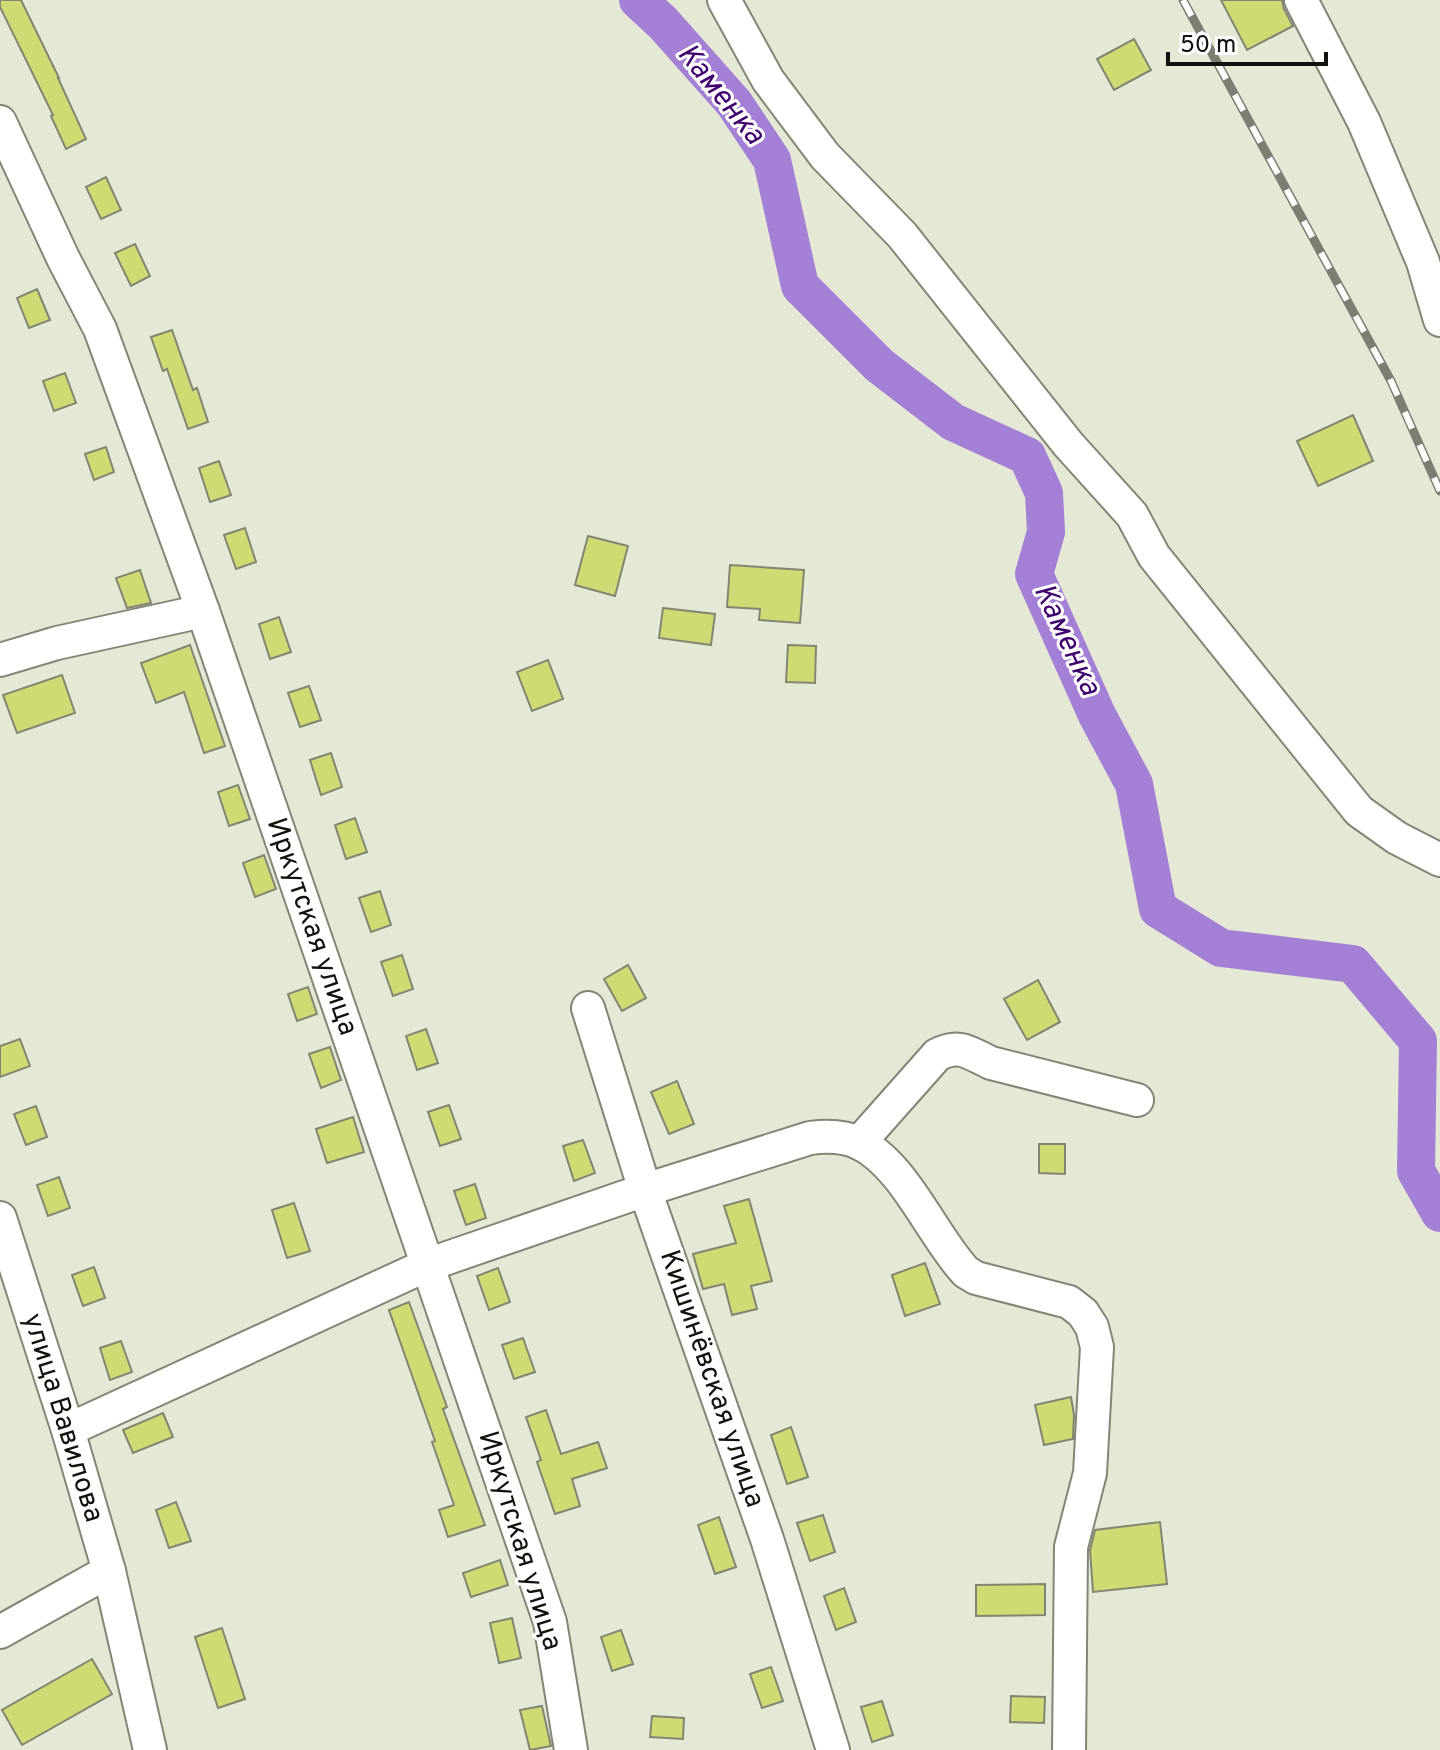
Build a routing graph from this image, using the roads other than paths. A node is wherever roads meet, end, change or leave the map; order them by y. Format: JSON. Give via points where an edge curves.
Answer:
{"nodes":[{"id":1,"x":724,"y":0,"type":"edge"},
{"id":2,"x":1301,"y":0,"type":"edge"},
{"id":3,"x":0,"y":122,"type":"edge"},
{"id":4,"x":1440,"y":320,"type":"edge"},
{"id":5,"x":203,"y":611,"type":"junction"},
{"id":6,"x":0,"y":660,"type":"edge"},
{"id":7,"x":1440,"y":860,"type":"edge"},
{"id":8,"x":588,"y":1008,"type":"dead end"},
{"id":9,"x":1137,"y":1100,"type":"dead end"},
{"id":10,"x":859,"y":1143,"type":"junction"},
{"id":11,"x":645,"y":1190,"type":"junction"},
{"id":12,"x":0,"y":1218,"type":"edge"},
{"id":13,"x":427,"y":1265,"type":"junction"},
{"id":14,"x":68,"y":1430,"type":"junction"},
{"id":15,"x":109,"y":1571,"type":"junction"},
{"id":16,"x":0,"y":1632,"type":"edge"},
{"id":17,"x":150,"y":1750,"type":"edge"},
{"id":18,"x":571,"y":1750,"type":"edge"},
{"id":19,"x":833,"y":1750,"type":"edge"},
{"id":20,"x":1069,"y":1750,"type":"edge"}],
"edges":[{"from":1,"to":7,"type":"street","via":[[768,80],[825,156],[902,235],[1068,444],[1132,515],[1154,556],[1359,811]]},
{"from":2,"to":4,"type":"street","via":[[1364,122],[1423,262]]},
{"from":3,"to":5,"type":"street","name":"Иркутская улица","via":[[100,329]]},
{"from":5,"to":6,"type":"street"},
{"from":5,"to":13,"type":"street","name":"Иркутская улица"},
{"from":8,"to":11,"type":"street","name":"Кишинёвская улица"},
{"from":9,"to":10,"type":"street","via":[[991,1063],[968,1051],[947,1050]]},
{"from":10,"to":11,"type":"street","via":[[810,1138]]},
{"from":10,"to":20,"type":"street","via":[[889,1166],[966,1272],[1069,1302],[1092,1327],[1097,1347],[1090,1473],[1071,1547]]},
{"from":11,"to":13,"type":"street"},
{"from":11,"to":19,"type":"street","name":"Кишинёвская улица","via":[[767,1539]]},
{"from":12,"to":14,"type":"street","name":"улица Вавилова"},
{"from":13,"to":14,"type":"street"},
{"from":13,"to":18,"type":"street","name":"Иркутская улица","via":[[550,1622]]},
{"from":14,"to":15,"type":"street","name":"улица Вавилова"},
{"from":15,"to":16,"type":"street"},
{"from":15,"to":17,"type":"street","name":"улица Вавилова"}]}
